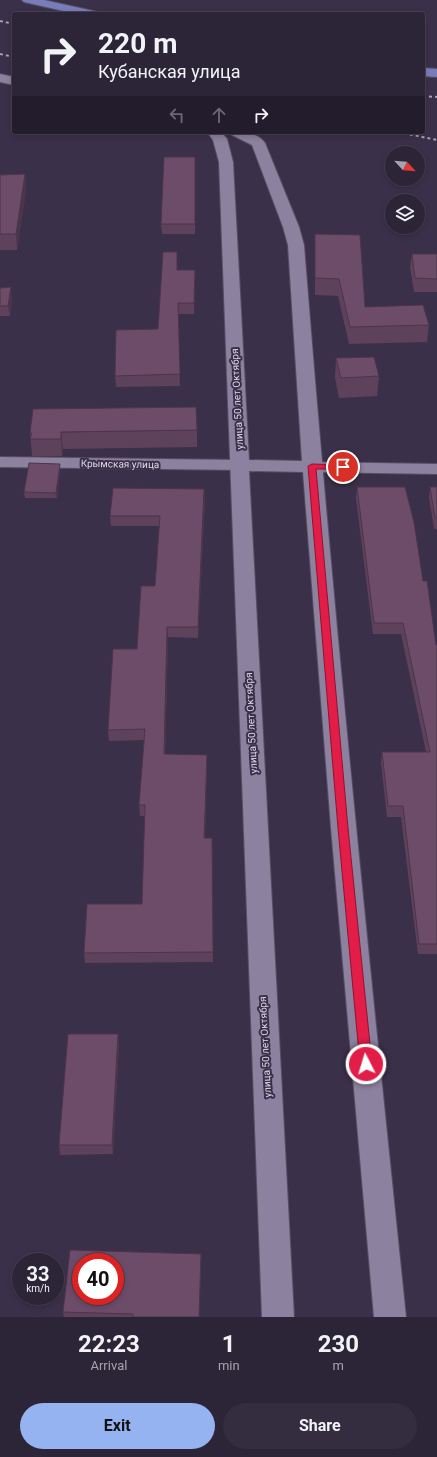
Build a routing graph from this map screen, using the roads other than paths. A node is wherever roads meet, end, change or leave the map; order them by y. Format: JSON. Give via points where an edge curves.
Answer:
{"nodes":[{"id":1,"x":28,"y":0,"type":"edge"},
{"id":2,"x":85,"y":12,"type":"edge"},
{"id":3,"x":425,"y":72,"type":"edge"},
{"id":4,"x":437,"y":73,"type":"edge"},
{"id":5,"x":0,"y":78,"type":"edge"},
{"id":6,"x":12,"y":81,"type":"edge"},
{"id":7,"x":216,"y":134,"type":"edge"},
{"id":8,"x":242,"y":134,"type":"edge"},
{"id":9,"x":0,"y":464,"type":"edge"},
{"id":10,"x":241,"y":465,"type":"junction"},
{"id":11,"x":312,"y":466,"type":"junction"},
{"id":12,"x":437,"y":469,"type":"edge"},
{"id":13,"x":278,"y":1317,"type":"edge"},
{"id":14,"x":390,"y":1317,"type":"edge"}],
"edges":[{"from":1,"to":2,"type":"main road"},
{"from":3,"to":4,"type":"main road"},
{"from":5,"to":6,"type":"street"},
{"from":7,"to":10,"type":"street","name":"улица 50 лет Октября","via":[[220,139],[226,162]]},
{"from":8,"to":11,"type":"street","via":[[258,143],[296,245]]},
{"from":9,"to":10,"type":"street","name":"Крымская улица"},
{"from":10,"to":11,"type":"street"},
{"from":10,"to":13,"type":"street","name":"улица 50 лет Октября","via":[[240,500]]},
{"from":11,"to":12,"type":"street"},
{"from":11,"to":14,"type":"street"}]}
